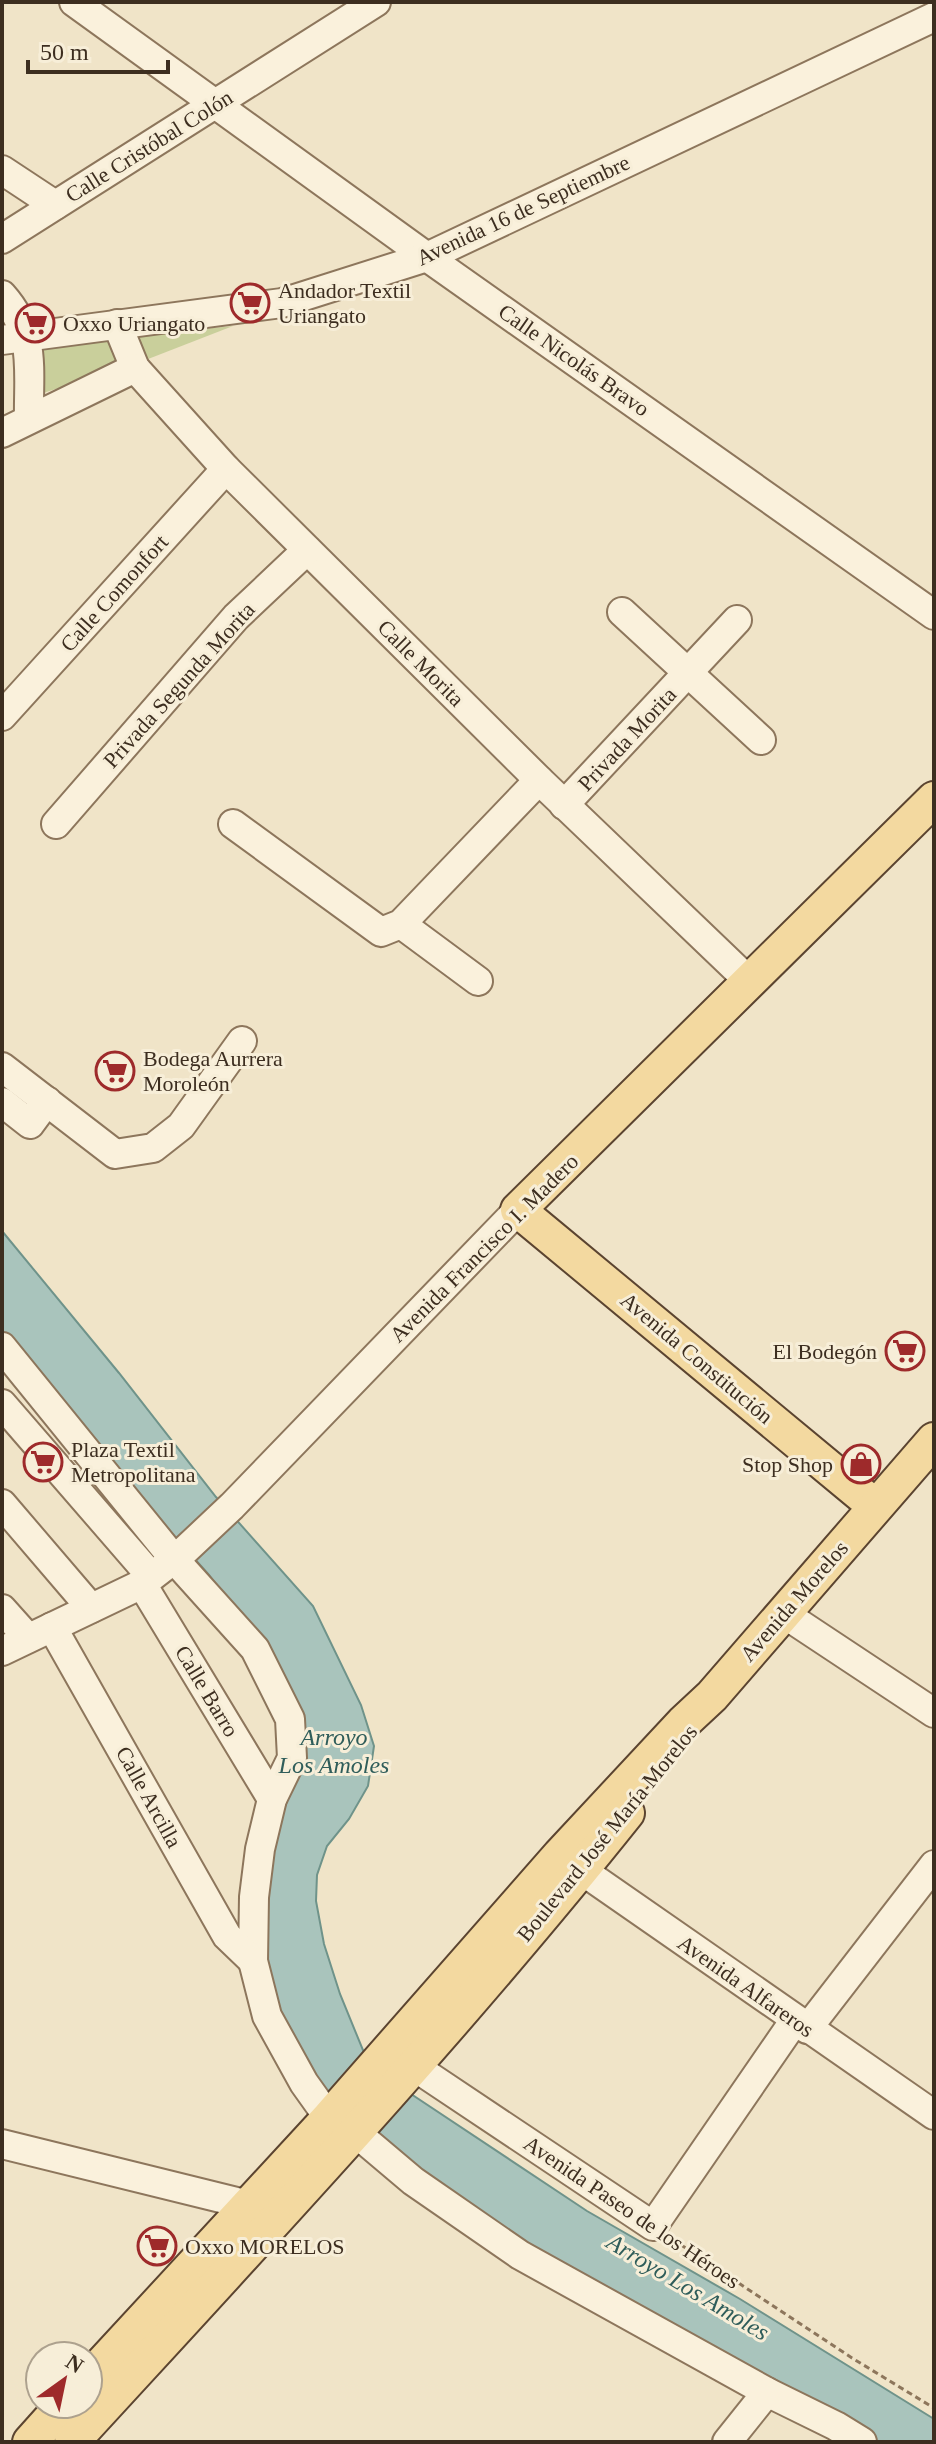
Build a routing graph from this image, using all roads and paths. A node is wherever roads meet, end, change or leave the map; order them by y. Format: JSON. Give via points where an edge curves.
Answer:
{"nodes":[{"id":1,"x":74,"y":2,"type":"edge"},
{"id":2,"x":376,"y":2,"type":"edge"},
{"id":3,"x":934,"y":17,"type":"edge"},
{"id":4,"x":216,"y":105,"type":"junction"},
{"id":5,"x":2,"y":170,"type":"edge"},
{"id":6,"x":55,"y":205,"type":"junction"},
{"id":7,"x":2,"y":239,"type":"edge"},
{"id":8,"x":427,"y":257,"type":"junction"},
{"id":9,"x":2,"y":295,"type":"edge"},
{"id":10,"x":117,"y":324,"type":"junction"},
{"id":11,"x":14,"y":338,"type":"edge"},
{"id":12,"x":135,"y":368,"type":"junction"},
{"id":13,"x":29,"y":419,"type":"junction"},
{"id":14,"x":2,"y":433,"type":"edge"},
{"id":15,"x":226,"y":469,"type":"junction"},
{"id":16,"x":307,"y":550,"type":"junction"},
{"id":17,"x":622,"y":612,"type":"dead end"},
{"id":18,"x":934,"y":615,"type":"edge"},
{"id":19,"x":737,"y":620,"type":"dead end"},
{"id":20,"x":689,"y":673,"type":"junction"},
{"id":21,"x":2,"y":716,"type":"edge"},
{"id":22,"x":761,"y":740,"type":"dead end"},
{"id":23,"x":539,"y":780,"type":"junction"},
{"id":24,"x":934,"y":799,"type":"edge"},
{"id":25,"x":564,"y":805,"type":"junction"},
{"id":26,"x":56,"y":824,"type":"dead end"},
{"id":27,"x":233,"y":824,"type":"dead end"},
{"id":28,"x":401,"y":924,"type":"junction"},
{"id":29,"x":478,"y":981,"type":"dead end"},
{"id":30,"x":751,"y":983,"type":"junction"},
{"id":31,"x":242,"y":1041,"type":"dead end"},
{"id":32,"x":2,"y":1067,"type":"edge"},
{"id":33,"x":47,"y":1101,"type":"junction"},
{"id":34,"x":2,"y":1102,"type":"edge"},
{"id":35,"x":518,"y":1210,"type":"junction"},
{"id":36,"x":2,"y":1347,"type":"edge"},
{"id":37,"x":2,"y":1404,"type":"edge"},
{"id":38,"x":934,"y":1440,"type":"edge"},
{"id":39,"x":2,"y":1504,"type":"edge"},
{"id":40,"x":875,"y":1506,"type":"junction"},
{"id":41,"x":178,"y":1556,"type":"junction"},
{"id":42,"x":146,"y":1580,"type":"junction"},
{"id":43,"x":91,"y":1608,"type":"junction"},
{"id":44,"x":2,"y":1609,"type":"edge"},
{"id":45,"x":783,"y":1613,"type":"junction"},
{"id":46,"x":40,"y":1633,"type":"junction"},
{"id":47,"x":2,"y":1651,"type":"edge"},
{"id":48,"x":712,"y":1696,"type":"joint"},
{"id":49,"x":934,"y":1713,"type":"edge"},
{"id":50,"x":272,"y":1799,"type":"junction"},
{"id":51,"x":570,"y":1863,"type":"junction"},
{"id":52,"x":934,"y":1865,"type":"edge"},
{"id":53,"x":253,"y":1961,"type":"junction"},
{"id":54,"x":801,"y":2025,"type":"junction"},
{"id":55,"x":399,"y":2067,"type":"junction"},
{"id":56,"x":934,"y":2115,"type":"edge"},
{"id":57,"x":345,"y":2121,"type":"junction"},
{"id":58,"x":2,"y":2144,"type":"edge"},
{"id":59,"x":261,"y":2213,"type":"junction"},
{"id":60,"x":653,"y":2226,"type":"junction"},
{"id":61,"x":104,"y":2364,"type":"edge"},
{"id":62,"x":767,"y":2392,"type":"junction"},
{"id":63,"x":934,"y":2408,"type":"edge"},
{"id":64,"x":50,"y":2420,"type":"edge"},
{"id":65,"x":30,"y":2442,"type":"edge"},
{"id":66,"x":72,"y":2442,"type":"edge"},
{"id":67,"x":727,"y":2442,"type":"edge"},
{"id":68,"x":862,"y":2442,"type":"edge"}],
"edges":[{"from":1,"to":4,"type":"street","name":"Calle Nicolás Bravo"},
{"from":2,"to":4,"type":"street","name":"Calle Cristóbal Colón"},
{"from":3,"to":8,"type":"street","name":"Avenida 16 de Septiembre"},
{"from":4,"to":6,"type":"street","name":"Calle Cristóbal Colón"},
{"from":4,"to":8,"type":"street","name":"Calle Nicolás Bravo"},
{"from":5,"to":6,"type":"street"},
{"from":6,"to":7,"type":"street","name":"Calle Cristóbal Colón"},
{"from":8,"to":10,"type":"street","name":"Avenida 16 de Septiembre","via":[[282,303]]},
{"from":8,"to":18,"type":"street","name":"Calle Nicolás Bravo"},
{"from":9,"to":11,"type":"street","via":[[17,313]]},
{"from":10,"to":11,"type":"street","name":"Avenida 16 de Septiembre"},
{"from":10,"to":12,"type":"street","name":"Calle Morita"},
{"from":11,"to":13,"type":"street"},
{"from":12,"to":13,"type":"street"},
{"from":12,"to":15,"type":"street","name":"Calle Morita"},
{"from":13,"to":14,"type":"street"},
{"from":15,"to":16,"type":"street","name":"Calle Morita"},
{"from":15,"to":21,"type":"street","name":"Calle Comonfort"},
{"from":16,"to":23,"type":"street","name":"Calle Morita"},
{"from":16,"to":26,"type":"street","name":"Privada Segunda Morita","via":[[236,617]]},
{"from":17,"to":20,"type":"street","name":"Privada Morita"},
{"from":19,"to":20,"type":"street","name":"Privada Morita"},
{"from":20,"to":22,"type":"street","name":"Privada Morita"},
{"from":20,"to":25,"type":"street","name":"Privada Morita"},
{"from":23,"to":25,"type":"street","name":"Calle Morita"},
{"from":23,"to":28,"type":"street"},
{"from":24,"to":30,"type":"main road","name":"Avenida Francisco I. Madero"},
{"from":25,"to":30,"type":"street","name":"Calle Morita"},
{"from":27,"to":28,"type":"street","via":[[381,932]]},
{"from":28,"to":29,"type":"street"},
{"from":30,"to":35,"type":"main road","name":"Avenida Francisco I. Madero"},
{"from":31,"to":33,"type":"street","via":[[181,1126],[153,1148],[115,1154]]},
{"from":32,"to":33,"type":"street"},
{"from":33,"to":34,"type":"street","via":[[30,1124]]},
{"from":35,"to":40,"type":"main road","name":"Avenida Constitución"},
{"from":35,"to":41,"type":"street","name":"Avenida Francisco I. Madero"},
{"from":36,"to":41,"type":"street"},
{"from":37,"to":42,"type":"street","name":"Calle Barro"},
{"from":38,"to":40,"type":"main road","name":"Avenida Morelos"},
{"from":39,"to":43,"type":"street"},
{"from":40,"to":45,"type":"main road","name":"Avenida Morelos"},
{"from":41,"to":42,"type":"street","name":"Avenida Francisco I. Madero"},
{"from":41,"to":50,"type":"street","via":[[255,1649],[290,1719],[292,1758]]},
{"from":42,"to":43,"type":"street","name":"Avenida Francisco I. Madero"},
{"from":42,"to":50,"type":"street","name":"Calle Barro"},
{"from":43,"to":46,"type":"street","name":"Avenida Francisco I. Madero"},
{"from":44,"to":46,"type":"street","name":"Calle Arcilla"},
{"from":45,"to":48,"type":"main road","name":"Avenida Morelos"},
{"from":45,"to":49,"type":"street"},
{"from":46,"to":47,"type":"street","name":"Avenida Francisco I. Madero"},
{"from":46,"to":53,"type":"street","name":"Calle Arcilla","via":[[227,1936]]},
{"from":48,"to":51,"type":"main road","name":"Boulevard José María Morelos","via":[[695,1729]]},
{"from":50,"to":53,"type":"street","via":[[254,1897]]},
{"from":51,"to":54,"type":"street","name":"Avenida Alfareros"},
{"from":51,"to":55,"type":"main road","name":"Boulevard José María Morelos"},
{"from":52,"to":54,"type":"street"},
{"from":53,"to":57,"type":"street","via":[[267,2016],[304,2083]]},
{"from":54,"to":56,"type":"street","name":"Avenida Alfareros"},
{"from":54,"to":60,"type":"street"},
{"from":55,"to":57,"type":"main road","name":"Boulevard José María Morelos"},
{"from":55,"to":60,"type":"street","name":"Avenida Paseo de los Héroes"},
{"from":57,"to":59,"type":"main road","name":"Boulevard José María Morelos"},
{"from":57,"to":62,"type":"street","via":[[413,2181],[520,2255]]},
{"from":58,"to":59,"type":"street"},
{"from":59,"to":61,"type":"main road","name":"Boulevard José María Morelos"},
{"from":59,"to":66,"type":"main road","name":"Boulevard José María Morelos"},
{"from":60,"to":63,"type":"path","name":"Avenida Paseo de los Héroes"},
{"from":62,"to":67,"type":"street"},
{"from":62,"to":68,"type":"street"},
{"from":64,"to":65,"type":"main road"}]}
